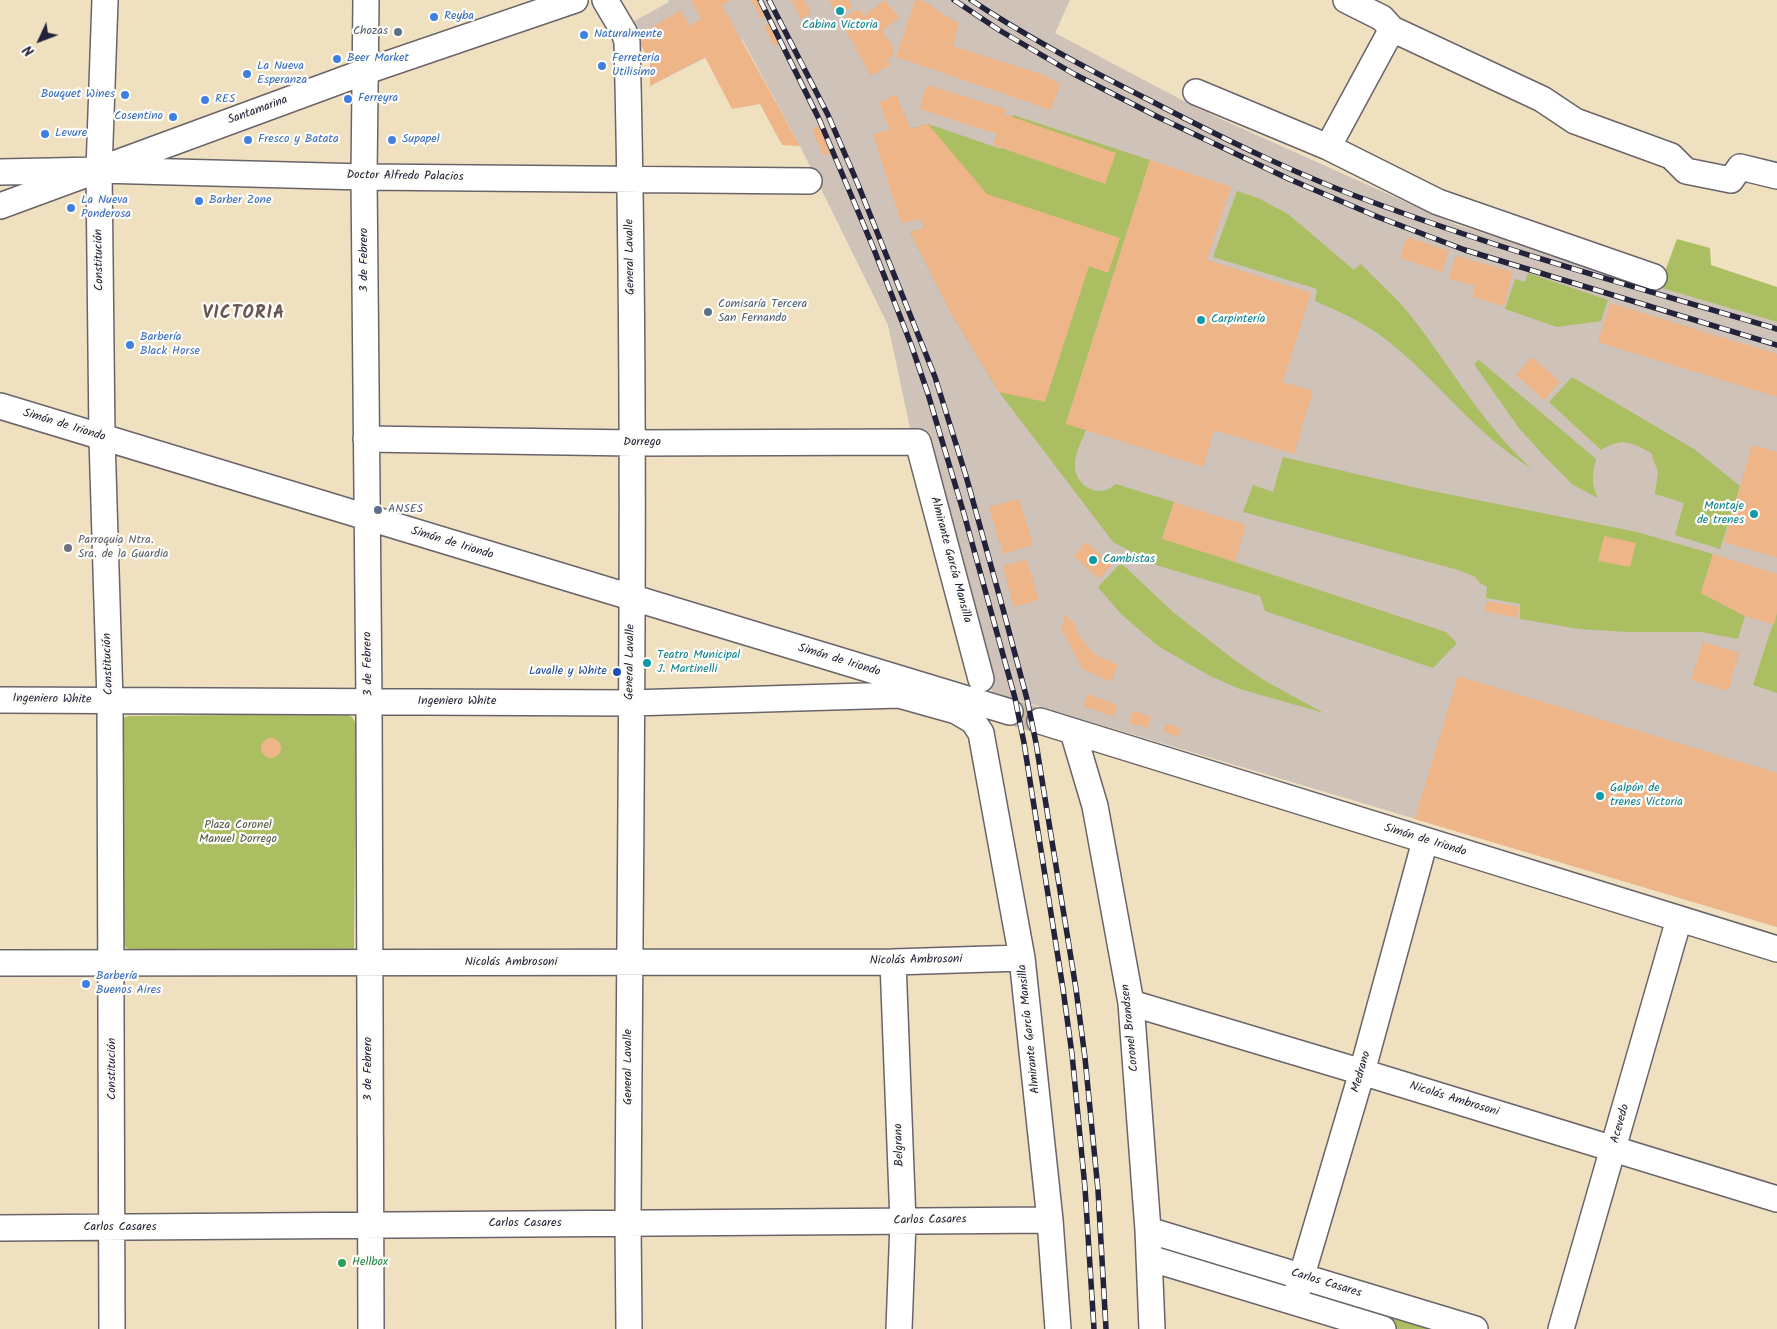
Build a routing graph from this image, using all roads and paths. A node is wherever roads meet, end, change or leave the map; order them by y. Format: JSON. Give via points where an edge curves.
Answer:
{"nodes":[{"id":1,"x":105,"y":0,"type":"edge"},
{"id":2,"x":366,"y":0,"type":"edge"},
{"id":3,"x":575,"y":0,"type":"edge"},
{"id":4,"x":605,"y":0,"type":"edge"},
{"id":5,"x":1346,"y":0,"type":"edge"},
{"id":6,"x":1392,"y":29,"type":"junction"},
{"id":7,"x":364,"y":72,"type":"junction"},
{"id":8,"x":1196,"y":92,"type":"dead end"},
{"id":9,"x":1328,"y":147,"type":"junction"},
{"id":10,"x":100,"y":170,"type":"junction"},
{"id":11,"x":0,"y":172,"type":"edge"},
{"id":12,"x":1777,"y":176,"type":"edge"},
{"id":13,"x":364,"y":177,"type":"junction"},
{"id":14,"x":630,"y":180,"type":"junction"},
{"id":15,"x":809,"y":181,"type":"dead end"},
{"id":16,"x":0,"y":206,"type":"edge"},
{"id":17,"x":1654,"y":277,"type":"dead end"},
{"id":18,"x":0,"y":406,"type":"edge"},
{"id":19,"x":102,"y":438,"type":"junction"},
{"id":20,"x":366,"y":439,"type":"junction"},
{"id":21,"x":918,"y":442,"type":"joint"},
{"id":22,"x":634,"y":443,"type":"junction"},
{"id":23,"x":366,"y":518,"type":"junction"},
{"id":24,"x":632,"y":598,"type":"junction"},
{"id":25,"x":981,"y":679,"type":"dead end"},
{"id":26,"x":901,"y":688,"type":"junction"},
{"id":27,"x":0,"y":700,"type":"edge"},
{"id":28,"x":110,"y":701,"type":"junction"},
{"id":29,"x":369,"y":702,"type":"junction"},
{"id":30,"x":631,"y":703,"type":"junction"},
{"id":31,"x":1010,"y":712,"type":"tunnel mouth"},
{"id":32,"x":1040,"y":721,"type":"tunnel mouth"},
{"id":33,"x":981,"y":732,"type":"joint"},
{"id":34,"x":1072,"y":732,"type":"junction"},
{"id":35,"x":1426,"y":841,"type":"junction"},
{"id":36,"x":1679,"y":919,"type":"junction"},
{"id":37,"x":1777,"y":949,"type":"edge"},
{"id":38,"x":1022,"y":958,"type":"junction"},
{"id":39,"x":112,"y":962,"type":"junction"},
{"id":40,"x":630,"y":962,"type":"junction"},
{"id":41,"x":893,"y":962,"type":"junction"},
{"id":42,"x":0,"y":963,"type":"edge"},
{"id":43,"x":369,"y":963,"type":"junction"},
{"id":44,"x":1131,"y":1003,"type":"junction"},
{"id":45,"x":1362,"y":1072,"type":"junction"},
{"id":46,"x":1614,"y":1150,"type":"junction"},
{"id":47,"x":1777,"y":1199,"type":"edge"},
{"id":48,"x":1050,"y":1220,"type":"junction"},
{"id":49,"x":903,"y":1222,"type":"junction"},
{"id":50,"x":628,"y":1224,"type":"junction"},
{"id":51,"x":369,"y":1225,"type":"junction"},
{"id":52,"x":0,"y":1228,"type":"edge"},
{"id":53,"x":113,"y":1228,"type":"junction"},
{"id":54,"x":1148,"y":1230,"type":"junction"},
{"id":55,"x":1149,"y":1258,"type":"junction"},
{"id":56,"x":1301,"y":1277,"type":"junction"},
{"id":57,"x":1294,"y":1302,"type":"junction"},
{"id":58,"x":112,"y":1329,"type":"edge"},
{"id":59,"x":371,"y":1329,"type":"edge"},
{"id":60,"x":629,"y":1329,"type":"edge"},
{"id":61,"x":899,"y":1329,"type":"edge"},
{"id":62,"x":1058,"y":1329,"type":"edge"},
{"id":63,"x":1152,"y":1329,"type":"edge"},
{"id":64,"x":1383,"y":1329,"type":"edge"},
{"id":65,"x":1474,"y":1329,"type":"edge"},
{"id":66,"x":1561,"y":1329,"type":"edge"}],
"edges":[{"from":1,"to":10,"type":"street","name":"Constitución"},
{"from":2,"to":7,"type":"street","name":"3 de Febrero"},
{"from":3,"to":7,"type":"street","name":"Santamarina"},
{"from":4,"to":14,"type":"street","name":"General Lavalle","via":[[627,42]]},
{"from":5,"to":6,"type":"street","via":[[1382,18]]},
{"from":6,"to":9,"type":"street"},
{"from":6,"to":12,"type":"street","via":[[1542,99],[1575,121],[1671,156],[1686,171],[1731,180],[1740,167]]},
{"from":7,"to":10,"type":"street","name":"Santamarina"},
{"from":7,"to":13,"type":"street","name":"3 de Febrero"},
{"from":8,"to":9,"type":"street"},
{"from":9,"to":17,"type":"street","via":[[1438,202]]},
{"from":10,"to":11,"type":"street","name":"Doctor Alfredo Palacios"},
{"from":10,"to":13,"type":"street","name":"Doctor Alfredo Palacios"},
{"from":10,"to":16,"type":"street","name":"Santamarina"},
{"from":10,"to":19,"type":"street","name":"Constitución"},
{"from":13,"to":14,"type":"street","name":"Doctor Alfredo Palacios"},
{"from":13,"to":20,"type":"street","name":"3 de Febrero"},
{"from":14,"to":15,"type":"street","name":"Doctor Alfredo Palacios"},
{"from":14,"to":22,"type":"street","name":"General Lavalle"},
{"from":18,"to":19,"type":"street","name":"Simón de Iriondo"},
{"from":19,"to":23,"type":"street","name":"Simón de Iriondo"},
{"from":19,"to":28,"type":"street","name":"Constitución"},
{"from":20,"to":22,"type":"street","name":"Dorrego"},
{"from":20,"to":23,"type":"street","name":"3 de Febrero"},
{"from":21,"to":22,"type":"street","name":"Dorrego"},
{"from":21,"to":25,"type":"street","name":"Almirante García Mansilla"},
{"from":22,"to":24,"type":"street","name":"General Lavalle"},
{"from":23,"to":24,"type":"street","name":"Simón de Iriondo"},
{"from":23,"to":29,"type":"street","name":"3 de Febrero"},
{"from":24,"to":26,"type":"street","name":"Simón de Iriondo"},
{"from":24,"to":30,"type":"street","name":"General Lavalle"},
{"from":26,"to":30,"type":"street","name":"Ingeniero White"},
{"from":26,"to":31,"type":"street"},
{"from":26,"to":33,"type":"street","name":"Simón de Iriondo","via":[[956,711],[973,721]]},
{"from":27,"to":28,"type":"street","name":"Ingeniero White"},
{"from":28,"to":29,"type":"street","name":"Ingeniero White"},
{"from":28,"to":39,"type":"street","name":"Constitución"},
{"from":29,"to":30,"type":"street","name":"Ingeniero White"},
{"from":29,"to":43,"type":"street","name":"3 de Febrero"},
{"from":30,"to":40,"type":"street","name":"General Lavalle"},
{"from":32,"to":34,"type":"street","name":"Simón de Iriondo"},
{"from":33,"to":38,"type":"street","name":"Almirante García Mansilla"},
{"from":34,"to":35,"type":"street","name":"Simón de Iriondo"},
{"from":34,"to":44,"type":"street","name":"Coronel Brandsen","via":[[1095,806]]},
{"from":35,"to":36,"type":"street","name":"Simón de Iriondo"},
{"from":35,"to":45,"type":"street","name":"Medrano"},
{"from":36,"to":37,"type":"street","name":"Simón de Iriondo"},
{"from":36,"to":46,"type":"street","name":"Acevedo"},
{"from":38,"to":41,"type":"street","name":"Nicolás Ambrosoni"},
{"from":38,"to":48,"type":"street","name":"Almirante García Mansilla"},
{"from":39,"to":42,"type":"street","name":"Nicolás Ambrosoni"},
{"from":39,"to":43,"type":"street","name":"Nicolás Ambrosoni"},
{"from":39,"to":53,"type":"street","name":"Constitución"},
{"from":40,"to":41,"type":"street","name":"Nicolás Ambrosoni"},
{"from":40,"to":43,"type":"street","name":"Nicolás Ambrosoni"},
{"from":40,"to":50,"type":"street","name":"General Lavalle"},
{"from":41,"to":49,"type":"street","name":"Belgrano"},
{"from":43,"to":51,"type":"street","name":"3 de Febrero"},
{"from":44,"to":45,"type":"street","name":"Nicolás Ambrosoni"},
{"from":44,"to":54,"type":"street","name":"Coronel Brandsen"},
{"from":45,"to":46,"type":"street","name":"Nicolás Ambrosoni"},
{"from":45,"to":56,"type":"street","name":"Medrano"},
{"from":46,"to":47,"type":"street","name":"Nicolás Ambrosoni"},
{"from":46,"to":66,"type":"street","name":"Acevedo"},
{"from":48,"to":49,"type":"street","name":"Carlos Casares"},
{"from":48,"to":62,"type":"street","name":"Almirante García Mansilla"},
{"from":49,"to":50,"type":"street","name":"Carlos Casares"},
{"from":49,"to":61,"type":"street","name":"Belgrano"},
{"from":50,"to":51,"type":"street","name":"Carlos Casares"},
{"from":50,"to":60,"type":"street","name":"General Lavalle"},
{"from":51,"to":53,"type":"street","name":"Carlos Casares"},
{"from":51,"to":59,"type":"street","name":"3 de Febrero"},
{"from":52,"to":53,"type":"street","name":"Carlos Casares"},
{"from":53,"to":58,"type":"street","name":"Constitución"},
{"from":54,"to":55,"type":"street","name":"Coronel Brandsen"},
{"from":54,"to":56,"type":"street","name":"Carlos Casares"},
{"from":55,"to":57,"type":"street"},
{"from":55,"to":63,"type":"street","name":"Coronel Brandsen"},
{"from":56,"to":57,"type":"street","name":"Medrano"},
{"from":56,"to":65,"type":"street","name":"Carlos Casares"},
{"from":57,"to":64,"type":"street"}]}
